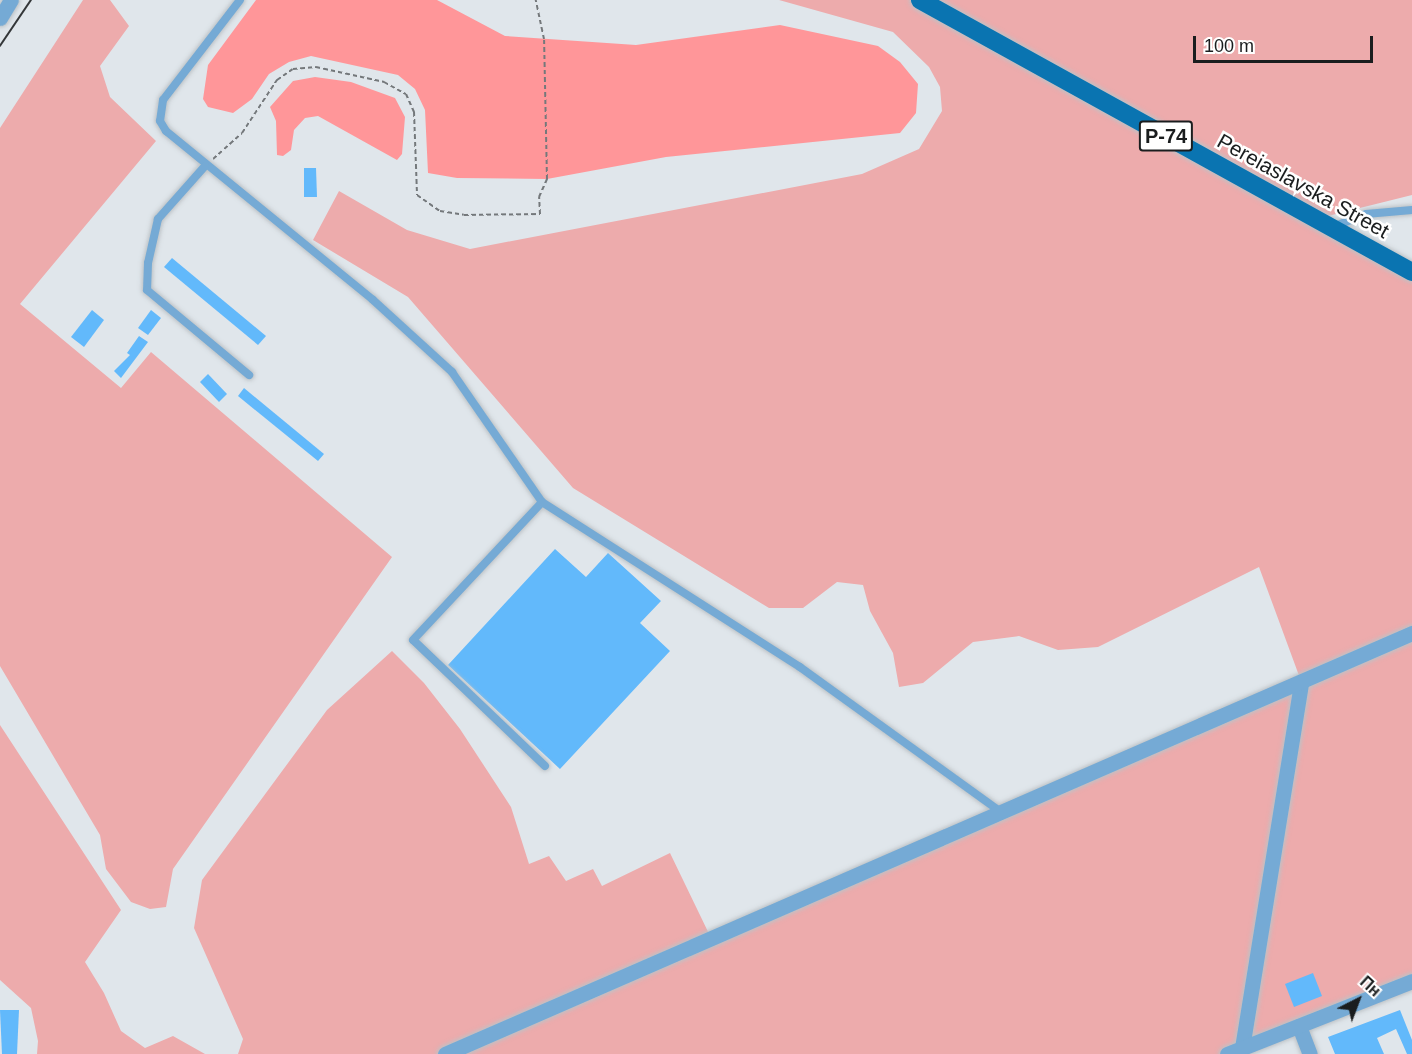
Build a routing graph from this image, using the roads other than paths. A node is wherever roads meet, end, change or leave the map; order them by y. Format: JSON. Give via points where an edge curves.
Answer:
{"nodes":[{"id":1,"x":11,"y":0,"type":"edge"},
{"id":2,"x":240,"y":0,"type":"edge"},
{"id":3,"x":920,"y":0,"type":"edge"},
{"id":4,"x":0,"y":18,"type":"edge"},
{"id":5,"x":205,"y":166,"type":"junction"},
{"id":6,"x":1412,"y":210,"type":"edge"},
{"id":7,"x":1330,"y":227,"type":"junction"},
{"id":8,"x":1412,"y":272,"type":"edge"},
{"id":9,"x":249,"y":375,"type":"dead end"},
{"id":10,"x":542,"y":502,"type":"junction"},
{"id":11,"x":1412,"y":633,"type":"edge"},
{"id":12,"x":1301,"y":682,"type":"junction"},
{"id":13,"x":545,"y":766,"type":"dead end"},
{"id":14,"x":1003,"y":813,"type":"junction"},
{"id":15,"x":1412,"y":981,"type":"edge"},
{"id":16,"x":1299,"y":1026,"type":"junction"},
{"id":17,"x":1242,"y":1048,"type":"junction"},
{"id":18,"x":445,"y":1054,"type":"edge"},
{"id":19,"x":1227,"y":1054,"type":"edge"},
{"id":20,"x":1310,"y":1054,"type":"edge"}],
"edges":[{"from":1,"to":4,"type":"street"},
{"from":2,"to":5,"type":"lane","via":[[163,100],[160,121],[166,131]]},
{"from":3,"to":7,"type":"main road","name":"Pereiaslavska Street","number":"Р-74"},
{"from":5,"to":9,"type":"lane","via":[[158,219],[148,263],[147,290]]},
{"from":5,"to":10,"type":"lane","via":[[373,300],[452,372]]},
{"from":6,"to":7,"type":"lane","via":[[1366,214]]},
{"from":7,"to":8,"type":"main road","name":"Pereiaslavska Street","number":"Р-74"},
{"from":10,"to":13,"type":"lane","via":[[413,640]]},
{"from":10,"to":14,"type":"lane","via":[[800,667]]},
{"from":11,"to":12,"type":"street"},
{"from":12,"to":14,"type":"street"},
{"from":12,"to":17,"type":"street"},
{"from":14,"to":18,"type":"street"},
{"from":15,"to":16,"type":"street"},
{"from":16,"to":17,"type":"street"},
{"from":16,"to":20,"type":"street"},
{"from":17,"to":19,"type":"street"}]}
